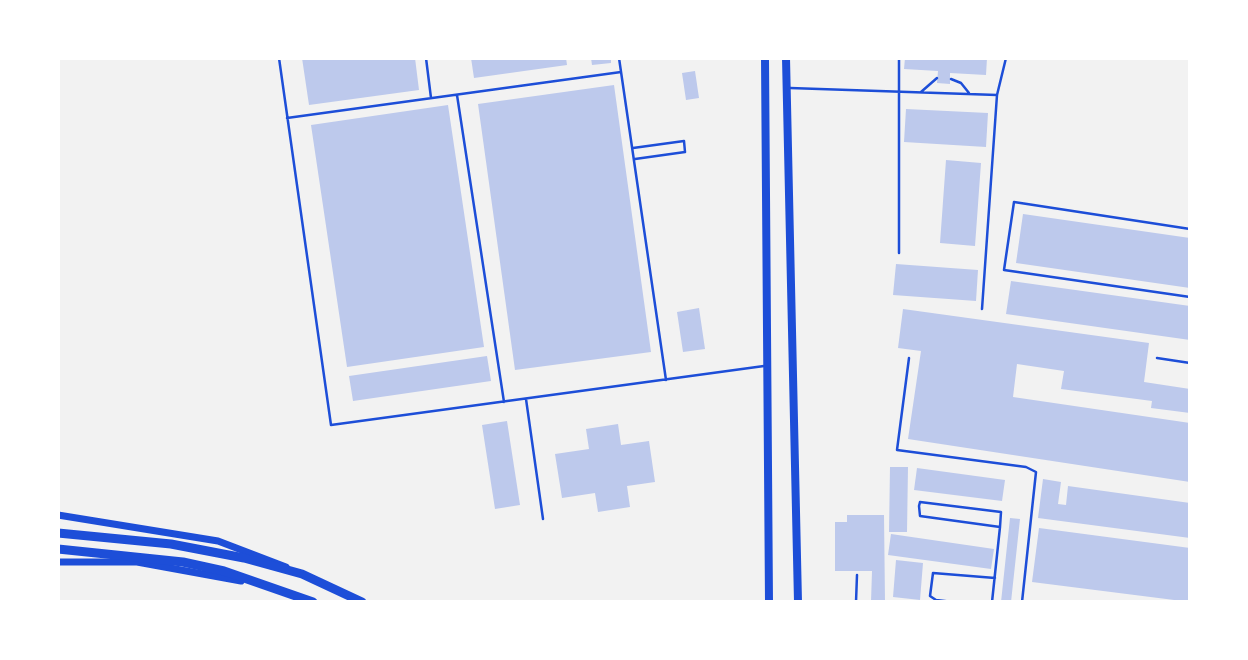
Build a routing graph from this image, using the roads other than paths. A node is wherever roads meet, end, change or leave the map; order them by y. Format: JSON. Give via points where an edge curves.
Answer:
{"nodes":[{"id":1,"x":279,"y":58,"type":"edge"},
{"id":2,"x":426,"y":58,"type":"edge"},
{"id":3,"x":619,"y":58,"type":"edge"},
{"id":4,"x":765,"y":58,"type":"edge"},
{"id":5,"x":786,"y":58,"type":"edge"},
{"id":6,"x":899,"y":58,"type":"edge"},
{"id":7,"x":1006,"y":58,"type":"edge"},
{"id":8,"x":621,"y":72,"type":"junction"},
{"id":9,"x":937,"y":78,"type":"dead end"},
{"id":10,"x":951,"y":79,"type":"dead end"},
{"id":11,"x":786,"y":88,"type":"junction"},
{"id":12,"x":899,"y":91,"type":"junction"},
{"id":13,"x":921,"y":92,"type":"junction"},
{"id":14,"x":457,"y":94,"type":"junction"},
{"id":15,"x":970,"y":94,"type":"junction"},
{"id":16,"x":997,"y":95,"type":"junction"},
{"id":17,"x":431,"y":98,"type":"junction"},
{"id":18,"x":287,"y":118,"type":"junction"},
{"id":19,"x":633,"y":148,"type":"junction"},
{"id":20,"x":634,"y":159,"type":"junction"},
{"id":21,"x":1190,"y":229,"type":"edge"},
{"id":22,"x":899,"y":253,"type":"dead end"},
{"id":23,"x":1190,"y":297,"type":"edge"},
{"id":24,"x":982,"y":309,"type":"dead end"},
{"id":25,"x":909,"y":358,"type":"dead end"},
{"id":26,"x":1157,"y":358,"type":"dead end"},
{"id":27,"x":1190,"y":363,"type":"edge"},
{"id":28,"x":768,"y":365,"type":"junction"},
{"id":29,"x":666,"y":380,"type":"junction"},
{"id":30,"x":526,"y":399,"type":"junction"},
{"id":31,"x":504,"y":402,"type":"junction"},
{"id":32,"x":58,"y":515,"type":"edge"},
{"id":33,"x":543,"y":519,"type":"dead end"},
{"id":34,"x":1000,"y":527,"type":"junction"},
{"id":35,"x":58,"y":533,"type":"edge"},
{"id":36,"x":58,"y":549,"type":"edge"},
{"id":37,"x":58,"y":562,"type":"edge"},
{"id":38,"x":302,"y":575,"type":"junction"},
{"id":39,"x":857,"y":575,"type":"dead end"},
{"id":40,"x":995,"y":579,"type":"junction"},
{"id":41,"x":289,"y":592,"type":"junction"},
{"id":42,"x":313,"y":602,"type":"edge"},
{"id":43,"x":362,"y":602,"type":"edge"},
{"id":44,"x":769,"y":602,"type":"edge"},
{"id":45,"x":798,"y":602,"type":"edge"},
{"id":46,"x":856,"y":602,"type":"edge"},
{"id":47,"x":953,"y":602,"type":"edge"},
{"id":48,"x":992,"y":602,"type":"edge"},
{"id":49,"x":1022,"y":602,"type":"edge"}],
"edges":[{"from":1,"to":18,"type":"lane"},
{"from":2,"to":17,"type":"lane"},
{"from":3,"to":8,"type":"lane"},
{"from":4,"to":28,"type":"main road"},
{"from":5,"to":11,"type":"main road"},
{"from":6,"to":12,"type":"lane"},
{"from":7,"to":16,"type":"lane"},
{"from":8,"to":14,"type":"lane"},
{"from":8,"to":19,"type":"lane"},
{"from":9,"to":13,"type":"lane"},
{"from":10,"to":15,"type":"lane"},
{"from":11,"to":12,"type":"lane"},
{"from":11,"to":45,"type":"main road"},
{"from":12,"to":13,"type":"lane"},
{"from":12,"to":22,"type":"lane"},
{"from":13,"to":15,"type":"lane"},
{"from":14,"to":17,"type":"lane"},
{"from":14,"to":31,"type":"lane"},
{"from":15,"to":16,"type":"lane"},
{"from":16,"to":24,"type":"lane"},
{"from":17,"to":18,"type":"lane"},
{"from":18,"to":31,"type":"lane","via":[[331,425]]},
{"from":19,"to":20,"type":"lane"},
{"from":19,"to":20,"type":"lane","via":[[684,141],[685,152]]},
{"from":20,"to":29,"type":"lane"},
{"from":21,"to":23,"type":"lane","via":[[1014,202],[1004,270]]},
{"from":25,"to":49,"type":"lane","via":[[897,450],[1036,471]]},
{"from":26,"to":27,"type":"lane"},
{"from":28,"to":29,"type":"lane"},
{"from":28,"to":44,"type":"main road"},
{"from":29,"to":30,"type":"lane"},
{"from":30,"to":31,"type":"lane"},
{"from":30,"to":33,"type":"lane"},
{"from":32,"to":38,"type":"main road","via":[[218,541]]},
{"from":34,"to":34,"type":"lane","via":[[1001,512],[920,502],[920,516]]},
{"from":34,"to":40,"type":"lane"},
{"from":35,"to":38,"type":"highway","via":[[171,544]]},
{"from":36,"to":41,"type":"highway","via":[[183,562]]},
{"from":37,"to":41,"type":"main road","via":[[137,562]]},
{"from":38,"to":43,"type":"highway"},
{"from":39,"to":46,"type":"lane"},
{"from":40,"to":47,"type":"lane","via":[[933,573],[930,596]]},
{"from":40,"to":48,"type":"lane"},
{"from":41,"to":42,"type":"highway"}]}
